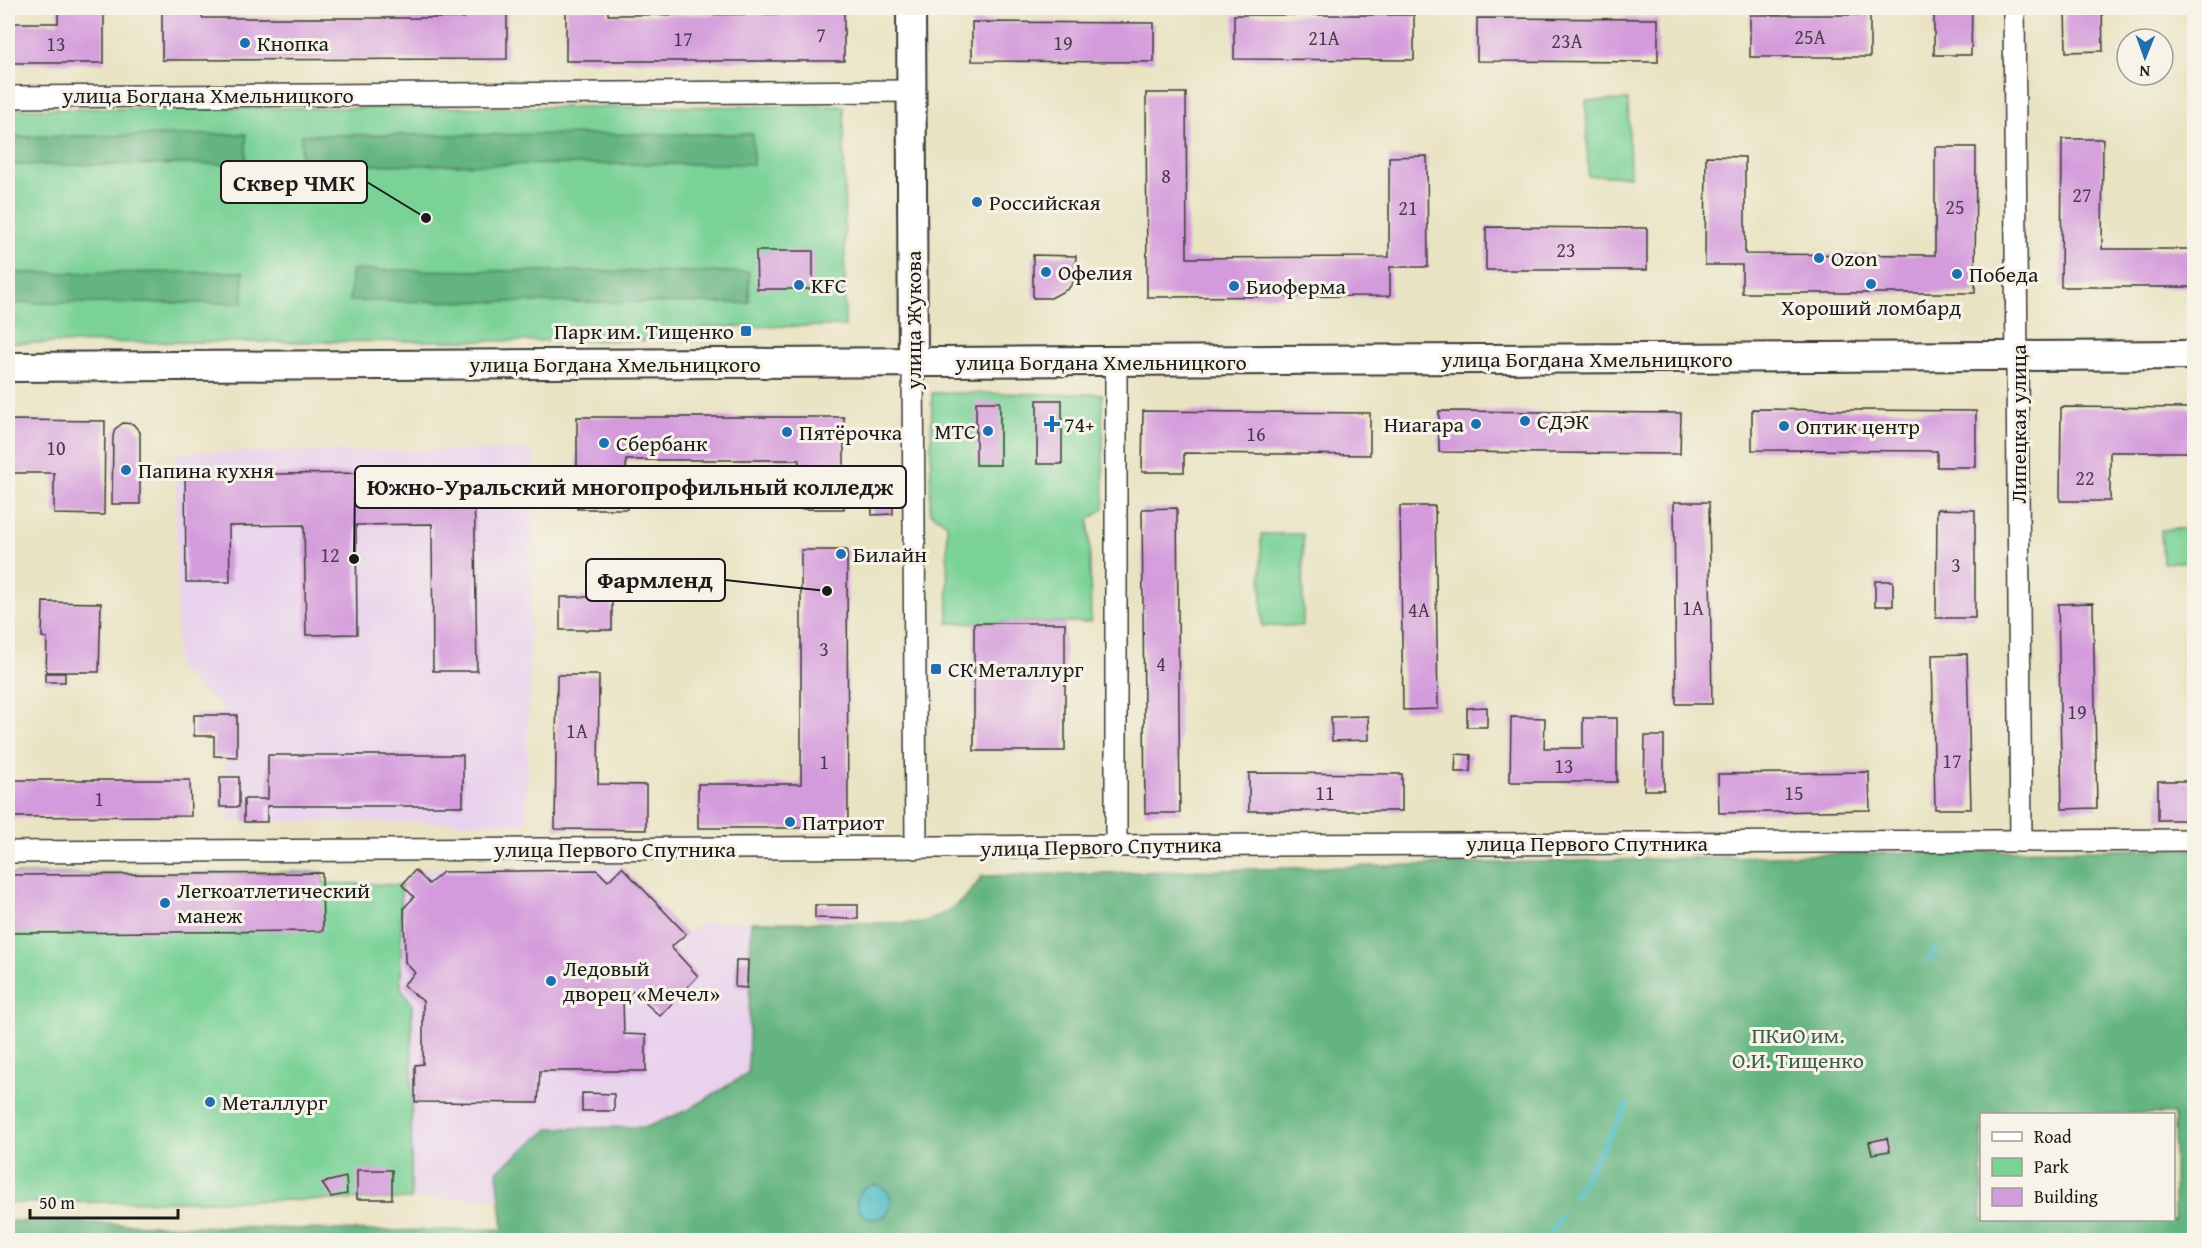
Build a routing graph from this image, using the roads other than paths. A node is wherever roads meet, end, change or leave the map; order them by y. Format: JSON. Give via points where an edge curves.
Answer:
{"nodes":[{"id":1,"x":911,"y":8,"type":"edge"},
{"id":2,"x":2014,"y":8,"type":"edge"},
{"id":3,"x":912,"y":91,"type":"junction"},
{"id":4,"x":8,"y":97,"type":"edge"},
{"id":5,"x":2194,"y":355,"type":"edge"},
{"id":6,"x":2017,"y":356,"type":"junction"},
{"id":7,"x":1116,"y":362,"type":"junction"},
{"id":8,"x":914,"y":363,"type":"junction"},
{"id":9,"x":8,"y":367,"type":"edge"},
{"id":10,"x":2194,"y":840,"type":"edge"},
{"id":11,"x":2021,"y":841,"type":"junction"},
{"id":12,"x":1116,"y":846,"type":"junction"},
{"id":13,"x":916,"y":848,"type":"junction"},
{"id":14,"x":8,"y":852,"type":"edge"}],
"edges":[{"from":1,"to":3,"type":"main road","name":"улица Жукова"},
{"from":2,"to":6,"type":"street","name":"Липецкая улица"},
{"from":3,"to":4,"type":"street","name":"улица Богдана Хмельницкого"},
{"from":3,"to":8,"type":"main road","name":"улица Жукова"},
{"from":5,"to":6,"type":"main road","name":"улица Богдана Хмельницкого"},
{"from":6,"to":7,"type":"main road","name":"улица Богдана Хмельницкого"},
{"from":6,"to":11,"type":"street","name":"Липецкая улица"},
{"from":7,"to":8,"type":"main road","name":"улица Богдана Хмельницкого"},
{"from":7,"to":12,"type":"street"},
{"from":8,"to":9,"type":"main road","name":"улица Богдана Хмельницкого"},
{"from":8,"to":13,"type":"street","name":"улица Жукова"},
{"from":10,"to":11,"type":"street","name":"улица Первого Спутника"},
{"from":11,"to":12,"type":"street","name":"улица Первого Спутника"},
{"from":12,"to":13,"type":"street","name":"улица Первого Спутника"},
{"from":13,"to":14,"type":"street","name":"улица Первого Спутника"}]}
